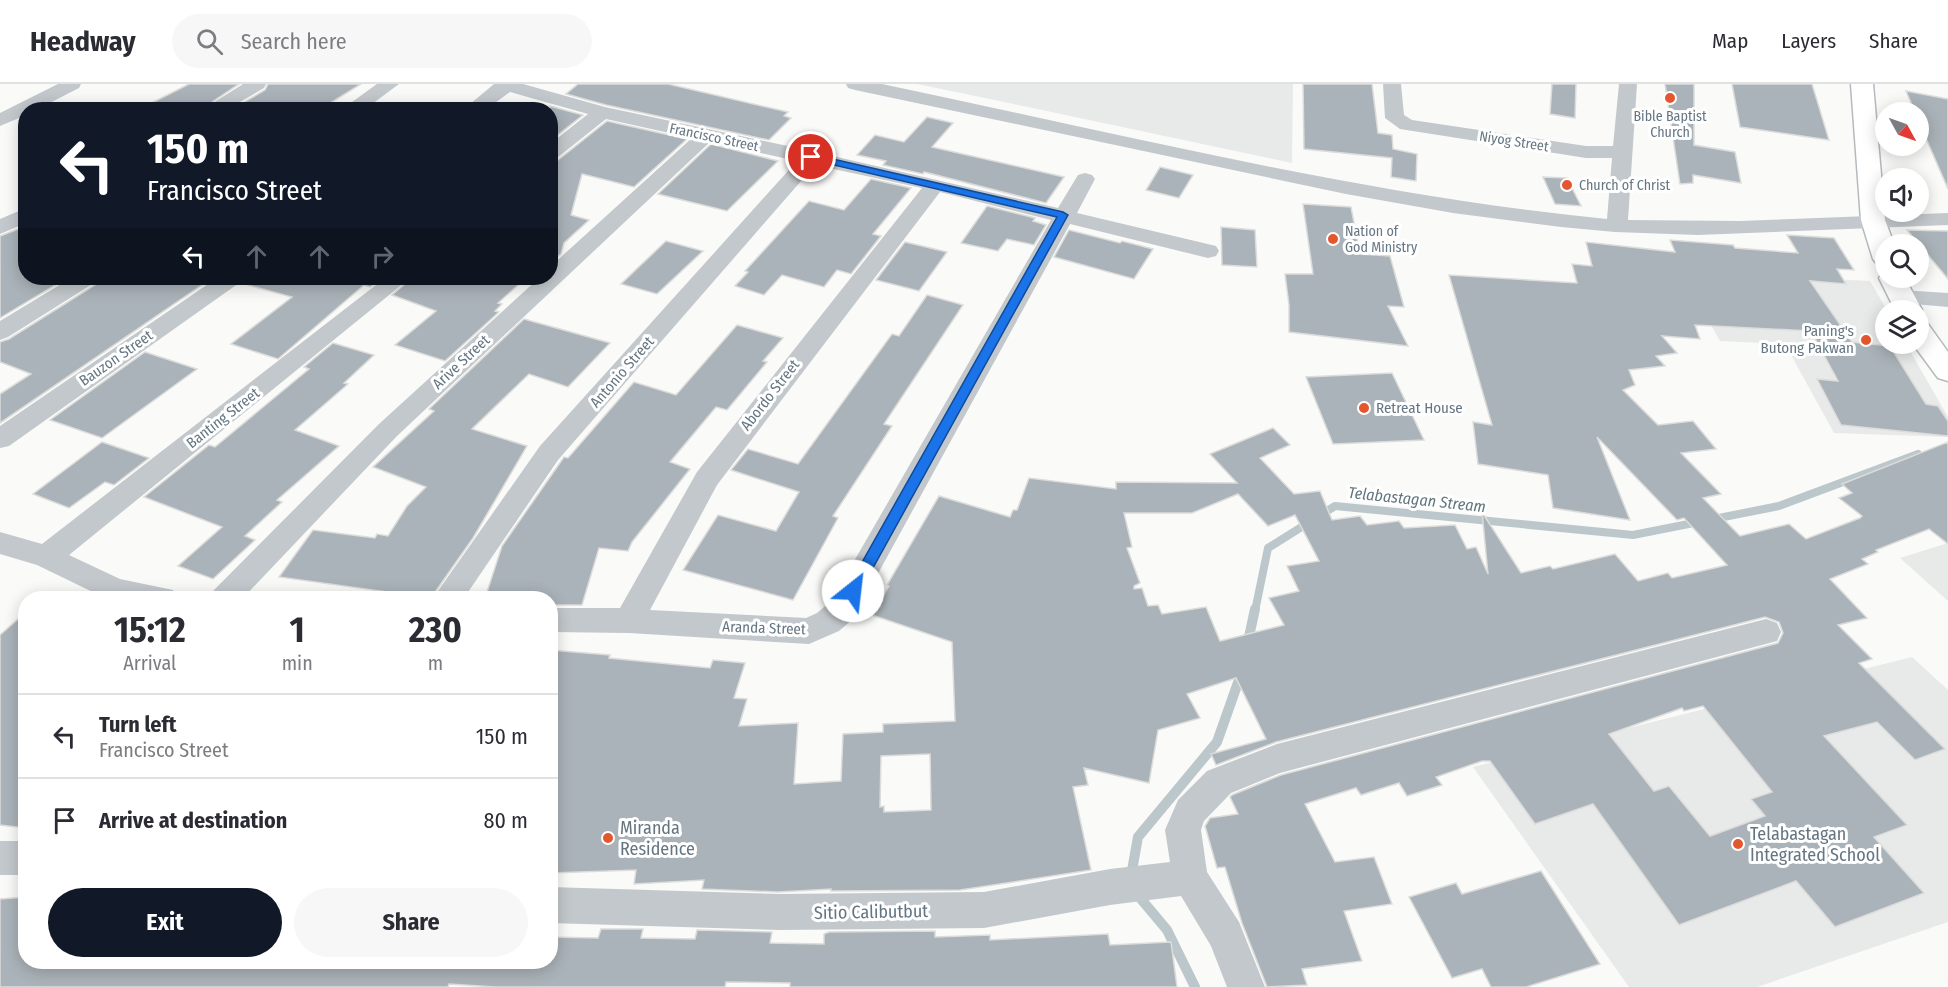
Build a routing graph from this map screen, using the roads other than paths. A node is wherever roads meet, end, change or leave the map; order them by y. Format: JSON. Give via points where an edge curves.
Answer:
{"nodes":[{"id":1,"x":72,"y":84,"type":"edge"},
{"id":2,"x":257,"y":84,"type":"edge"},
{"id":3,"x":390,"y":84,"type":"edge"},
{"id":4,"x":855,"y":84,"type":"edge"},
{"id":5,"x":1392,"y":84,"type":"edge"},
{"id":6,"x":1628,"y":84,"type":"edge"},
{"id":7,"x":1862,"y":84,"type":"edge"},
{"id":8,"x":505,"y":85,"type":"edge"},
{"id":9,"x":36,"y":102,"type":"edge"},
{"id":10,"x":225,"y":102,"type":"edge"},
{"id":11,"x":362,"y":102,"type":"edge"},
{"id":12,"x":483,"y":102,"type":"edge"},
{"id":13,"x":18,"y":111,"type":"edge"},
{"id":14,"x":602,"y":112,"type":"junction"},
{"id":15,"x":0,"y":120,"type":"edge"},
{"id":16,"x":706,"y":135,"type":"junction"},
{"id":17,"x":558,"y":148,"type":"edge"},
{"id":18,"x":1622,"y":152,"type":"junction"},
{"id":19,"x":811,"y":157,"type":"junction"},
{"id":20,"x":1085,"y":179,"type":"dead end"},
{"id":21,"x":935,"y":185,"type":"junction"},
{"id":22,"x":1063,"y":215,"type":"junction"},
{"id":23,"x":18,"y":218,"type":"edge"},
{"id":24,"x":1948,"y":219,"type":"edge"},
{"id":25,"x":1874,"y":220,"type":"junction"},
{"id":26,"x":1617,"y":226,"type":"junction"},
{"id":27,"x":0,"y":228,"type":"edge"},
{"id":28,"x":1878,"y":234,"type":"edge"},
{"id":29,"x":1208,"y":251,"type":"dead end"},
{"id":30,"x":558,"y":272,"type":"edge"},
{"id":31,"x":75,"y":285,"type":"edge"},
{"id":32,"x":221,"y":285,"type":"edge"},
{"id":33,"x":390,"y":285,"type":"edge"},
{"id":34,"x":544,"y":285,"type":"edge"},
{"id":35,"x":1900,"y":295,"type":"edge"},
{"id":36,"x":1948,"y":300,"type":"edge"},
{"id":37,"x":0,"y":332,"type":"edge"},
{"id":38,"x":1929,"y":347,"type":"edge"},
{"id":39,"x":1948,"y":371,"type":"edge"},
{"id":40,"x":0,"y":439,"type":"edge"},
{"id":41,"x":0,"y":543,"type":"edge"},
{"id":42,"x":46,"y":557,"type":"junction"},
{"id":43,"x":120,"y":591,"type":"edge"},
{"id":44,"x":232,"y":591,"type":"edge"},
{"id":45,"x":453,"y":591,"type":"edge"},
{"id":46,"x":558,"y":620,"type":"edge"},
{"id":47,"x":629,"y":621,"type":"junction"},
{"id":48,"x":1766,"y":632,"type":"dead end"},
{"id":49,"x":0,"y":858,"type":"edge"},
{"id":50,"x":18,"y":858,"type":"edge"},
{"id":51,"x":1176,"y":879,"type":"junction"},
{"id":52,"x":558,"y":905,"type":"edge"},
{"id":53,"x":1246,"y":987,"type":"edge"}],
"edges":[{"from":1,"to":9,"type":"street"},
{"from":2,"to":10,"type":"street"},
{"from":3,"to":11,"type":"street"},
{"from":4,"to":26,"type":"street","via":[[1396,197],[1502,214]]},
{"from":5,"to":18,"type":"street","name":"Niyog Street","via":[[1395,118],[1407,125],[1586,152]]},
{"from":6,"to":18,"type":"street"},
{"from":7,"to":25,"type":"main road"},
{"from":8,"to":12,"type":"street"},
{"from":8,"to":14,"type":"street","name":"Francisco Street"},
{"from":13,"to":15,"type":"street"},
{"from":14,"to":16,"type":"street","name":"Francisco Street"},
{"from":14,"to":17,"type":"street"},
{"from":16,"to":19,"type":"street","name":"Francisco Street"},
{"from":16,"to":30,"type":"street","name":"Arive Street"},
{"from":18,"to":26,"type":"street"},
{"from":19,"to":21,"type":"street","name":"Francisco Street"},
{"from":19,"to":45,"type":"street","name":"Antonio Street","via":[[549,453]]},
{"from":20,"to":22,"type":"street","name":"Aranda Street"},
{"from":21,"to":22,"type":"street","name":"Francisco Street"},
{"from":21,"to":47,"type":"street","name":"Abordo Street","via":[[707,479]]},
{"from":22,"to":29,"type":"street","name":"Francisco Street"},
{"from":22,"to":47,"type":"street","name":"Aranda Street","via":[[842,610],[809,631]]},
{"from":23,"to":27,"type":"street"},
{"from":24,"to":25,"type":"street"},
{"from":25,"to":26,"type":"street","via":[[1828,225]]},
{"from":25,"to":28,"type":"main road"},
{"from":31,"to":37,"type":"street"},
{"from":32,"to":40,"type":"street","name":"Bauzon Street"},
{"from":33,"to":42,"type":"street","name":"Banting Street"},
{"from":34,"to":44,"type":"street","name":"Arive Street","via":[[388,430]]},
{"from":35,"to":36,"type":"street"},
{"from":38,"to":39,"type":"main road"},
{"from":41,"to":42,"type":"street"},
{"from":42,"to":43,"type":"street"},
{"from":46,"to":47,"type":"street","name":"Aranda Street"},
{"from":48,"to":51,"type":"street","via":[[1277,759],[1219,782],[1190,811],[1183,830]]},
{"from":49,"to":50,"type":"street"},
{"from":51,"to":52,"type":"street","name":"Sitio Calibutbut","via":[[984,910],[780,912]]},
{"from":51,"to":53,"type":"street","via":[[1226,935]]}]}
